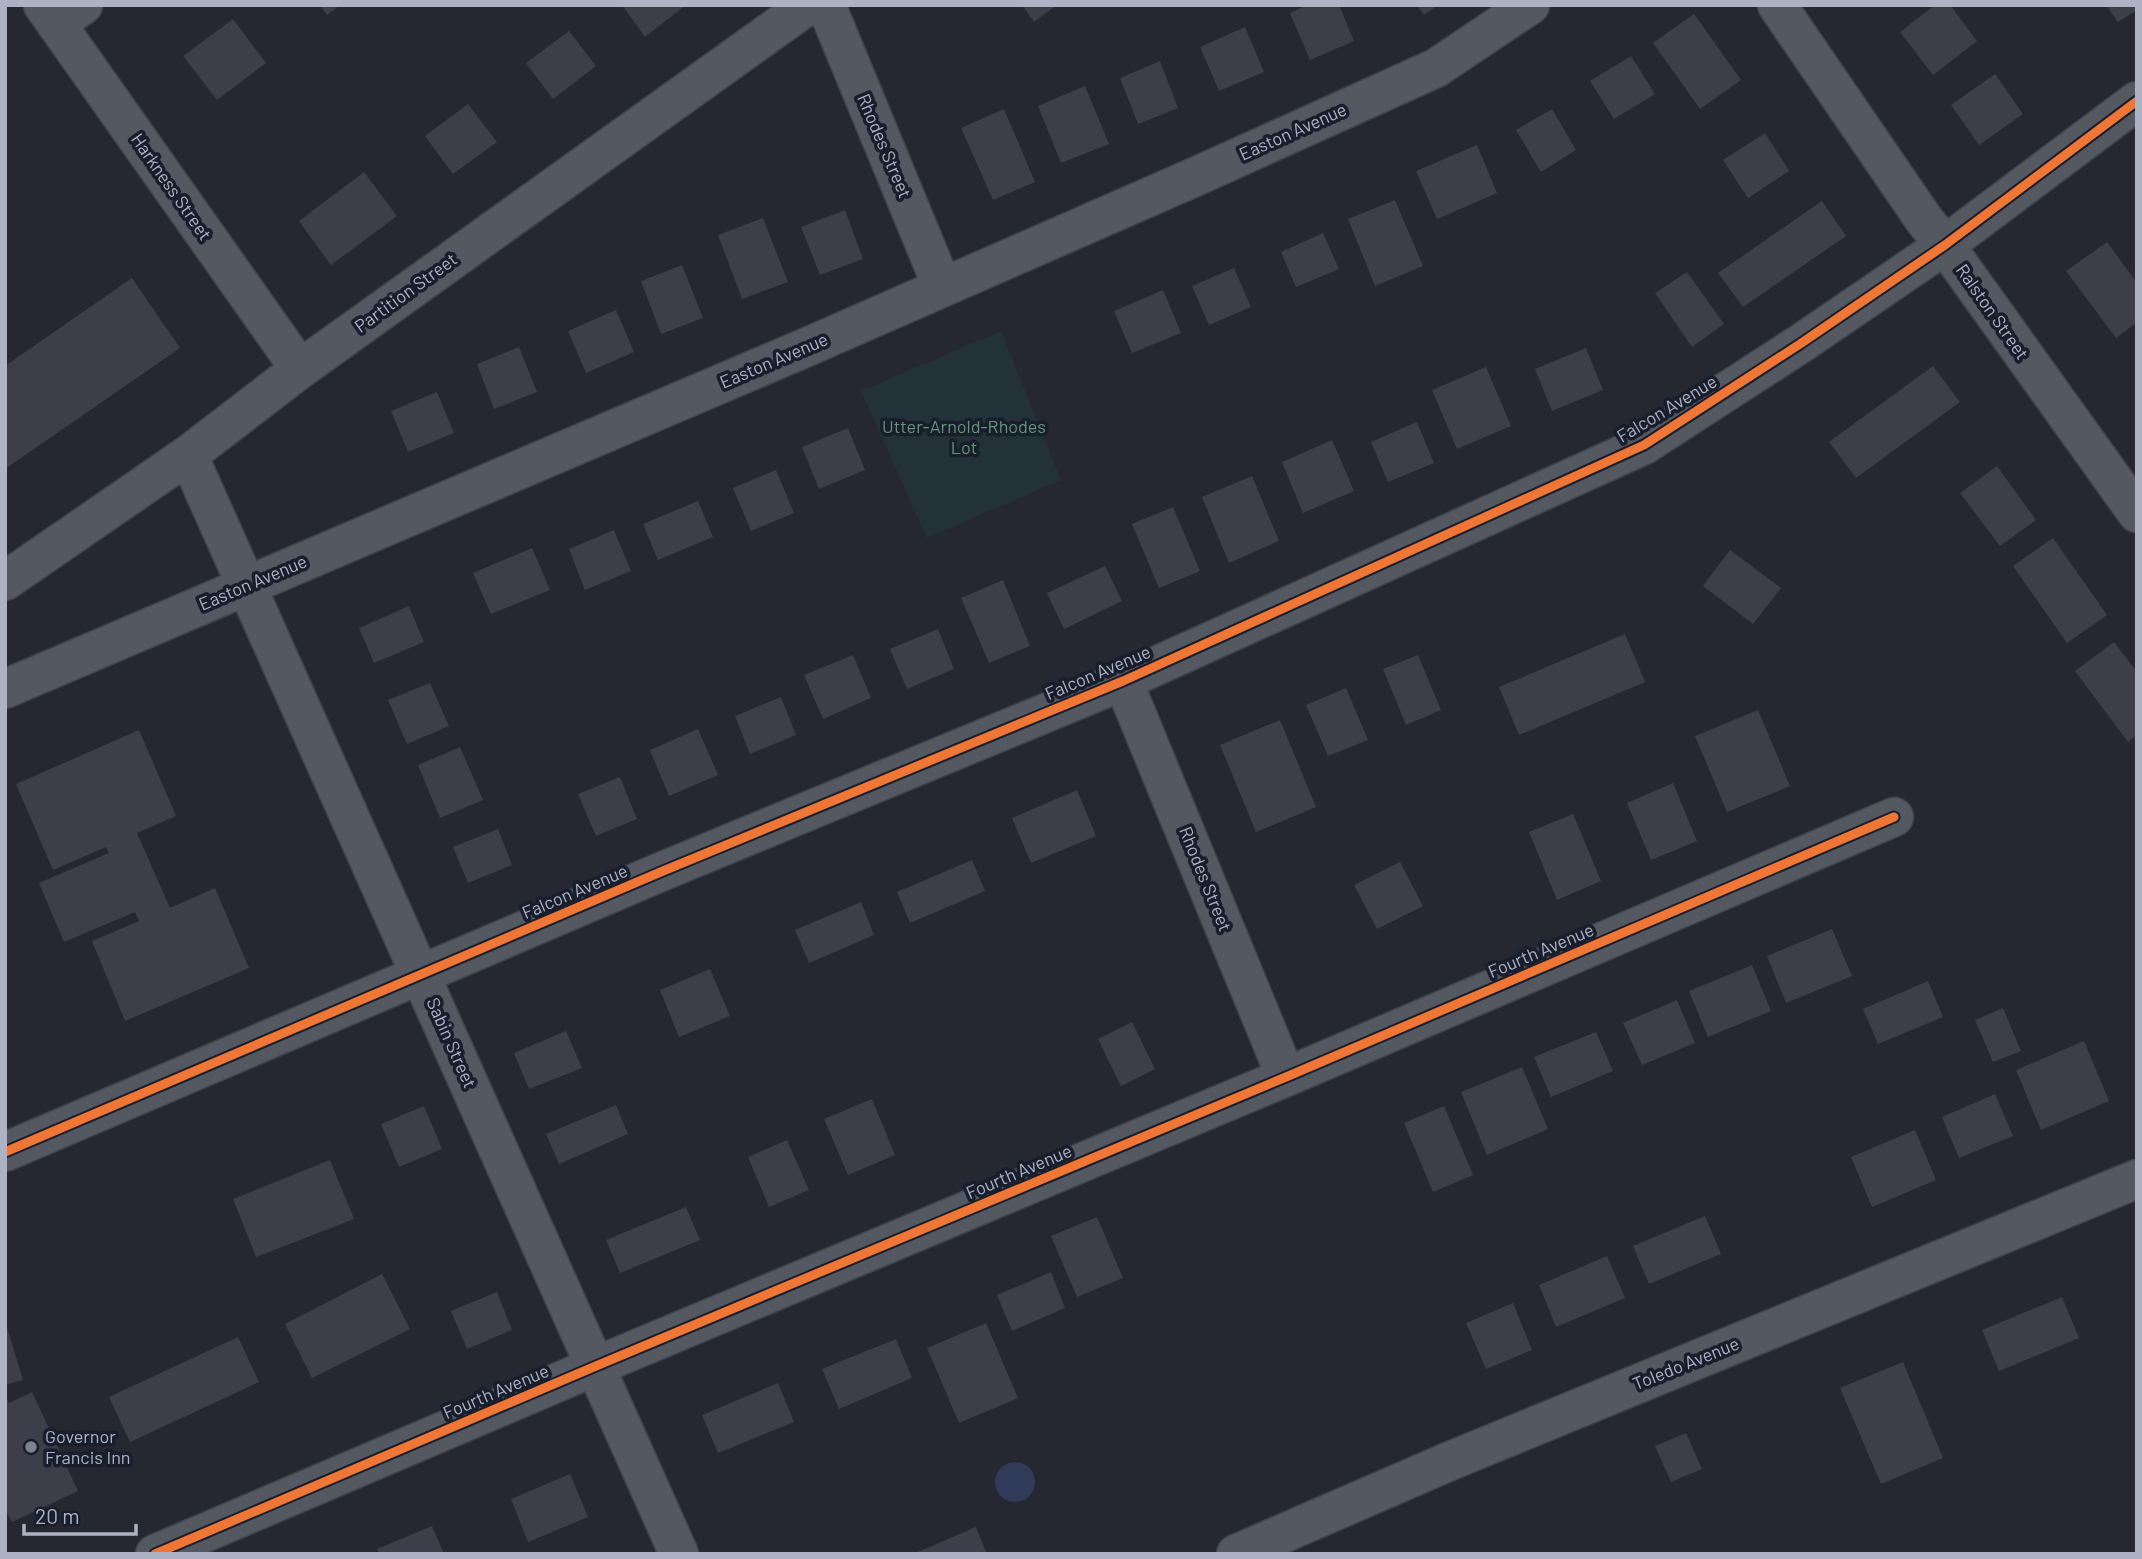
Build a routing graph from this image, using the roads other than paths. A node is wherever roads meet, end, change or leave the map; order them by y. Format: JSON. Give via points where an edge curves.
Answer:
{"nodes":[{"id":1,"x":808,"y":5,"type":"edge"},
{"id":2,"x":826,"y":5,"type":"edge"},
{"id":3,"x":1530,"y":5,"type":"edge"},
{"id":4,"x":1777,"y":5,"type":"edge"},
{"id":5,"x":61,"y":12,"type":"edge"},
{"id":6,"x":2137,"y":101,"type":"edge"},
{"id":7,"x":1945,"y":245,"type":"junction"},
{"id":8,"x":942,"y":286,"type":"junction"},
{"id":9,"x":300,"y":369,"type":"junction"},
{"id":10,"x":188,"y":456,"type":"junction"},
{"id":11,"x":2137,"y":513,"type":"edge"},
{"id":12,"x":5,"y":581,"type":"edge"},
{"id":13,"x":247,"y":586,"type":"junction"},
{"id":14,"x":1124,"y":681,"type":"junction"},
{"id":15,"x":5,"y":689,"type":"edge"},
{"id":16,"x":1894,"y":817,"type":"dead end"},
{"id":17,"x":421,"y":975,"type":"junction"},
{"id":18,"x":1286,"y":1077,"type":"junction"},
{"id":19,"x":5,"y":1152,"type":"edge"},
{"id":20,"x":2137,"y":1179,"type":"edge"},
{"id":21,"x":596,"y":1366,"type":"junction"},
{"id":22,"x":155,"y":1554,"type":"edge"},
{"id":23,"x":679,"y":1554,"type":"edge"},
{"id":24,"x":1236,"y":1554,"type":"edge"}],
"edges":[{"from":1,"to":9,"type":"street","name":"Partition Street"},
{"from":2,"to":8,"type":"street","name":"Rhodes Street"},
{"from":3,"to":8,"type":"street","name":"Easton Avenue","via":[[1436,68]]},
{"from":4,"to":7,"type":"street","name":"Ralston Street"},
{"from":5,"to":9,"type":"street","name":"Harkness Street"},
{"from":6,"to":7,"type":"street","name":"Falcon Avenue"},
{"from":7,"to":11,"type":"street","name":"Ralston Street"},
{"from":7,"to":14,"type":"street","name":"Falcon Avenue","via":[[1644,445]]},
{"from":8,"to":13,"type":"street","name":"Easton Avenue"},
{"from":9,"to":10,"type":"street","name":"Partition Street"},
{"from":10,"to":12,"type":"street","name":"Partition Street"},
{"from":10,"to":13,"type":"street","name":"Sabin Street"},
{"from":13,"to":15,"type":"street","name":"Easton Avenue"},
{"from":13,"to":17,"type":"street","name":"Sabin Street"},
{"from":14,"to":17,"type":"street","name":"Falcon Avenue"},
{"from":14,"to":18,"type":"street","name":"Rhodes Street"},
{"from":16,"to":18,"type":"street","name":"Fourth Avenue"},
{"from":17,"to":19,"type":"street","name":"Falcon Avenue"},
{"from":17,"to":21,"type":"street","name":"Sabin Street"},
{"from":18,"to":21,"type":"street","name":"Fourth Avenue"},
{"from":20,"to":24,"type":"street","name":"Toledo Avenue","via":[[1462,1456]]},
{"from":21,"to":22,"type":"street","name":"Fourth Avenue"},
{"from":21,"to":23,"type":"street","name":"Sabin Street"}]}
